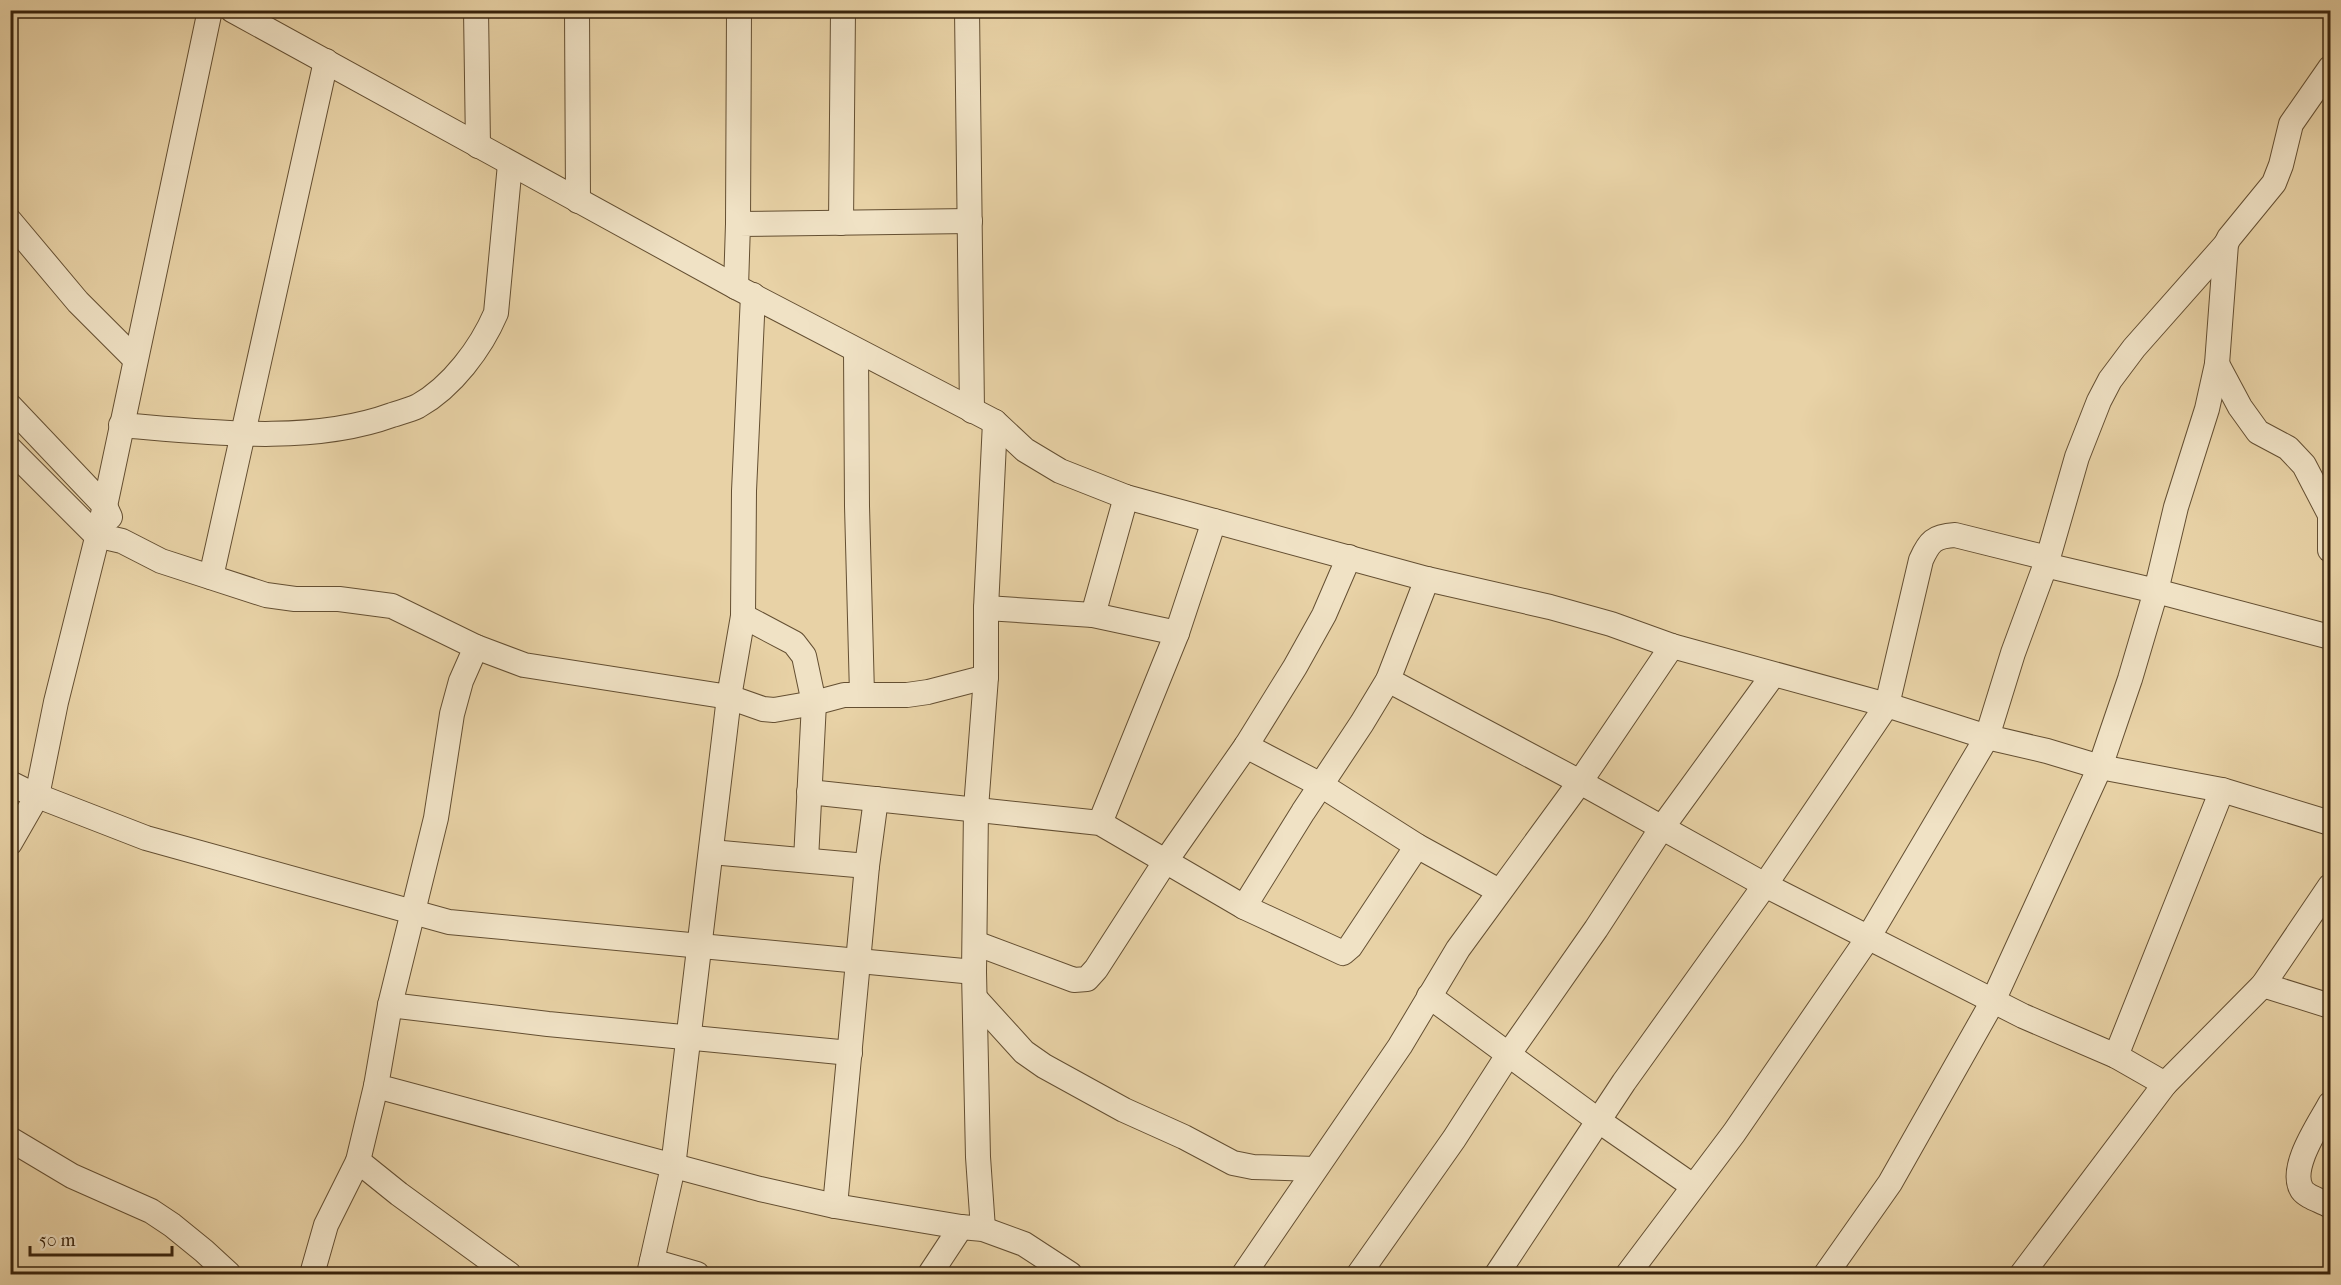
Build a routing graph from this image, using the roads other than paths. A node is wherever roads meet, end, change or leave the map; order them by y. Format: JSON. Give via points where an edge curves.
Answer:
{"nodes":[{"id":1,"x":210,"y":10,"type":"edge"},
{"id":2,"x":232,"y":10,"type":"edge"},
{"id":3,"x":476,"y":10,"type":"edge"},
{"id":4,"x":577,"y":10,"type":"edge"},
{"id":5,"x":739,"y":10,"type":"edge"},
{"id":6,"x":843,"y":10,"type":"edge"},
{"id":7,"x":967,"y":10,"type":"edge"},
{"id":8,"x":326,"y":62,"type":"junction"},
{"id":9,"x":2331,"y":68,"type":"edge"},
{"id":10,"x":478,"y":146,"type":"junction"},
{"id":11,"x":510,"y":164,"type":"junction"},
{"id":12,"x":578,"y":201,"type":"junction"},
{"id":13,"x":10,"y":221,"type":"edge"},
{"id":14,"x":969,"y":222,"type":"junction"},
{"id":15,"x":841,"y":223,"type":"junction"},
{"id":16,"x":738,"y":224,"type":"junction"},
{"id":17,"x":2226,"y":244,"type":"junction"},
{"id":18,"x":744,"y":291,"type":"junction"},
{"id":19,"x":856,"y":351,"type":"junction"},
{"id":20,"x":135,"y":359,"type":"junction"},
{"id":21,"x":2217,"y":364,"type":"junction"},
{"id":22,"x":10,"y":405,"type":"edge"},
{"id":23,"x":972,"y":411,"type":"junction"},
{"id":24,"x":994,"y":422,"type":"junction"},
{"id":25,"x":121,"y":425,"type":"junction"},
{"id":26,"x":243,"y":434,"type":"junction"},
{"id":27,"x":10,"y":449,"type":"edge"},
{"id":28,"x":1126,"y":497,"type":"junction"},
{"id":29,"x":105,"y":506,"type":"junction"},
{"id":30,"x":2330,"y":506,"type":"edge"},
{"id":31,"x":1214,"y":521,"type":"junction"},
{"id":32,"x":96,"y":534,"type":"junction"},
{"id":33,"x":122,"y":540,"type":"junction"},
{"id":34,"x":2330,"y":544,"type":"edge"},
{"id":35,"x":2331,"y":550,"type":"edge"},
{"id":36,"x":1349,"y":557,"type":"junction"},
{"id":37,"x":2047,"y":562,"type":"junction"},
{"id":38,"x":212,"y":577,"type":"junction"},
{"id":39,"x":1427,"y":579,"type":"junction"},
{"id":40,"x":2156,"y":591,"type":"junction"},
{"id":41,"x":986,"y":608,"type":"junction"},
{"id":42,"x":1093,"y":615,"type":"junction"},
{"id":43,"x":743,"y":616,"type":"junction"},
{"id":44,"x":1177,"y":633,"type":"junction"},
{"id":45,"x":2331,"y":637,"type":"edge"},
{"id":46,"x":1671,"y":646,"type":"junction"},
{"id":47,"x":476,"y":647,"type":"junction"},
{"id":48,"x":1773,"y":675,"type":"junction"},
{"id":49,"x":986,"y":677,"type":"junction"},
{"id":50,"x":1388,"y":680,"type":"junction"},
{"id":51,"x":862,"y":694,"type":"junction"},
{"id":52,"x":729,"y":697,"type":"junction"},
{"id":53,"x":814,"y":703,"type":"junction"},
{"id":54,"x":1887,"y":705,"type":"junction"},
{"id":55,"x":1987,"y":737,"type":"junction"},
{"id":56,"x":1246,"y":746,"type":"junction"},
{"id":57,"x":2100,"y":767,"type":"junction"},
{"id":58,"x":1580,"y":782,"type":"junction"},
{"id":59,"x":10,"y":783,"type":"edge"},
{"id":60,"x":1321,"y":785,"type":"junction"},
{"id":61,"x":2222,"y":790,"type":"junction"},
{"id":62,"x":809,"y":792,"type":"junction"},
{"id":63,"x":37,"y":796,"type":"junction"},
{"id":64,"x":876,"y":799,"type":"junction"},
{"id":65,"x":976,"y":808,"type":"junction"},
{"id":66,"x":1100,"y":823,"type":"junction"},
{"id":67,"x":2331,"y":823,"type":"edge"},
{"id":68,"x":1661,"y":829,"type":"junction"},
{"id":69,"x":10,"y":843,"type":"edge"},
{"id":70,"x":1417,"y":846,"type":"junction"},
{"id":71,"x":711,"y":852,"type":"junction"},
{"id":72,"x":806,"y":860,"type":"junction"},
{"id":73,"x":1165,"y":862,"type":"junction"},
{"id":74,"x":867,"y":866,"type":"junction"},
{"id":75,"x":1765,"y":885,"type":"junction"},
{"id":76,"x":2331,"y":886,"type":"edge"},
{"id":77,"x":1499,"y":891,"type":"junction"},
{"id":78,"x":1244,"y":906,"type":"junction"},
{"id":79,"x":412,"y":912,"type":"junction"},
{"id":80,"x":1868,"y":938,"type":"junction"},
{"id":81,"x":975,"y":943,"type":"junction"},
{"id":82,"x":699,"y":946,"type":"junction"},
{"id":83,"x":859,"y":961,"type":"junction"},
{"id":84,"x":974,"y":972,"type":"junction"},
{"id":85,"x":2263,"y":985,"type":"junction"},
{"id":86,"x":1429,"y":996,"type":"junction"},
{"id":87,"x":975,"y":998,"type":"junction"},
{"id":88,"x":1993,"y":1001,"type":"junction"},
{"id":89,"x":390,"y":1005,"type":"junction"},
{"id":90,"x":2331,"y":1006,"type":"edge"},
{"id":91,"x":690,"y":1036,"type":"junction"},
{"id":92,"x":850,"y":1053,"type":"junction"},
{"id":93,"x":1508,"y":1055,"type":"junction"},
{"id":94,"x":2116,"y":1056,"type":"junction"},
{"id":95,"x":2166,"y":1084,"type":"junction"},
{"id":96,"x":376,"y":1086,"type":"junction"},
{"id":97,"x":2331,"y":1104,"type":"edge"},
{"id":98,"x":1599,"y":1121,"type":"junction"},
{"id":99,"x":10,"y":1139,"type":"edge"},
{"id":100,"x":358,"y":1161,"type":"junction"},
{"id":101,"x":673,"y":1167,"type":"junction"},
{"id":102,"x":1315,"y":1169,"type":"junction"},
{"id":103,"x":1693,"y":1186,"type":"junction"},
{"id":104,"x":835,"y":1206,"type":"junction"},
{"id":105,"x":2331,"y":1206,"type":"edge"},
{"id":106,"x":972,"y":1228,"type":"junction"},
{"id":107,"x":650,"y":1268,"type":"edge"},
{"id":108,"x":229,"y":1275,"type":"edge"},
{"id":109,"x":312,"y":1275,"type":"edge"},
{"id":110,"x":508,"y":1275,"type":"edge"},
{"id":111,"x":697,"y":1275,"type":"edge"},
{"id":112,"x":930,"y":1275,"type":"edge"},
{"id":113,"x":1070,"y":1275,"type":"edge"},
{"id":114,"x":1244,"y":1275,"type":"edge"},
{"id":115,"x":1359,"y":1275,"type":"edge"},
{"id":116,"x":1497,"y":1275,"type":"edge"},
{"id":117,"x":1628,"y":1275,"type":"edge"},
{"id":118,"x":1826,"y":1275,"type":"edge"},
{"id":119,"x":2022,"y":1275,"type":"edge"}],
"edges":[{"from":1,"to":20,"type":"street"},
{"from":2,"to":8,"type":"street"},
{"from":3,"to":10,"type":"street"},
{"from":4,"to":12,"type":"street"},
{"from":5,"to":16,"type":"street"},
{"from":6,"to":15,"type":"street"},
{"from":7,"to":14,"type":"street"},
{"from":8,"to":10,"type":"street"},
{"from":8,"to":26,"type":"street"},
{"from":9,"to":17,"type":"street","via":[[2291,124],[2274,183]]},
{"from":10,"to":11,"type":"street"},
{"from":11,"to":12,"type":"street"},
{"from":11,"to":26,"type":"street","via":[[496,313],[469,358],[443,387],[418,406],[375,422],[334,429]]},
{"from":12,"to":18,"type":"street"},
{"from":13,"to":20,"type":"street","via":[[78,302]]},
{"from":14,"to":15,"type":"street"},
{"from":14,"to":23,"type":"street"},
{"from":15,"to":16,"type":"street"},
{"from":16,"to":18,"type":"street"},
{"from":17,"to":21,"type":"street"},
{"from":17,"to":37,"type":"street","via":[[2110,380],[2077,457]]},
{"from":18,"to":19,"type":"street"},
{"from":18,"to":43,"type":"street"},
{"from":19,"to":23,"type":"street"},
{"from":19,"to":51,"type":"street"},
{"from":20,"to":25,"type":"street"},
{"from":21,"to":30,"type":"street","via":[[2258,432],[2288,448]]},
{"from":21,"to":40,"type":"street"},
{"from":22,"to":29,"type":"street"},
{"from":23,"to":24,"type":"street"},
{"from":24,"to":28,"type":"street","via":[[1025,450],[1060,471]]},
{"from":24,"to":41,"type":"street"},
{"from":25,"to":26,"type":"street"},
{"from":25,"to":29,"type":"street"},
{"from":26,"to":38,"type":"street"},
{"from":27,"to":32,"type":"street"},
{"from":28,"to":31,"type":"street"},
{"from":28,"to":42,"type":"street"},
{"from":29,"to":32,"type":"street"},
{"from":29,"to":33,"type":"street"},
{"from":30,"to":34,"type":"street"},
{"from":31,"to":36,"type":"street"},
{"from":31,"to":44,"type":"street"},
{"from":32,"to":33,"type":"street"},
{"from":32,"to":63,"type":"street"},
{"from":33,"to":38,"type":"street","via":[[161,561]]},
{"from":34,"to":35,"type":"street"},
{"from":36,"to":39,"type":"street"},
{"from":36,"to":56,"type":"street","via":[[1324,615]]},
{"from":37,"to":40,"type":"street"},
{"from":37,"to":54,"type":"street","via":[[1955,534],[1934,539],[1921,560]]},
{"from":37,"to":55,"type":"street"},
{"from":38,"to":47,"type":"street","via":[[266,595],[392,606]]},
{"from":39,"to":46,"type":"street","via":[[1550,607]]},
{"from":39,"to":50,"type":"street"},
{"from":40,"to":45,"type":"street"},
{"from":40,"to":57,"type":"street"},
{"from":41,"to":42,"type":"street"},
{"from":41,"to":49,"type":"street"},
{"from":42,"to":44,"type":"street"},
{"from":43,"to":52,"type":"street"},
{"from":43,"to":53,"type":"street","via":[[799,648]]},
{"from":44,"to":66,"type":"street"},
{"from":46,"to":48,"type":"street"},
{"from":46,"to":58,"type":"street"},
{"from":47,"to":52,"type":"street","via":[[524,665]]},
{"from":47,"to":79,"type":"street","via":[[452,714],[436,818]]},
{"from":48,"to":54,"type":"street"},
{"from":48,"to":68,"type":"street"},
{"from":49,"to":51,"type":"street","via":[[928,692]]},
{"from":49,"to":65,"type":"street"},
{"from":50,"to":58,"type":"street"},
{"from":50,"to":60,"type":"street"},
{"from":51,"to":53,"type":"street","via":[[844,694]]},
{"from":52,"to":53,"type":"street","via":[[774,710]]},
{"from":52,"to":71,"type":"street"},
{"from":53,"to":62,"type":"street"},
{"from":54,"to":55,"type":"street"},
{"from":54,"to":75,"type":"street"},
{"from":55,"to":57,"type":"street"},
{"from":55,"to":80,"type":"street"},
{"from":56,"to":60,"type":"street"},
{"from":56,"to":73,"type":"street"},
{"from":57,"to":61,"type":"street"},
{"from":57,"to":88,"type":"street"},
{"from":58,"to":68,"type":"street"},
{"from":58,"to":77,"type":"street"},
{"from":59,"to":63,"type":"street"},
{"from":60,"to":70,"type":"street"},
{"from":60,"to":78,"type":"street"},
{"from":61,"to":67,"type":"street"},
{"from":61,"to":94,"type":"street"},
{"from":62,"to":64,"type":"street"},
{"from":62,"to":72,"type":"street"},
{"from":63,"to":69,"type":"street"},
{"from":63,"to":79,"type":"street","via":[[146,838]]},
{"from":64,"to":65,"type":"street"},
{"from":64,"to":74,"type":"street"},
{"from":65,"to":66,"type":"street"},
{"from":65,"to":81,"type":"street"},
{"from":66,"to":73,"type":"street"},
{"from":68,"to":75,"type":"street"},
{"from":68,"to":93,"type":"street"},
{"from":70,"to":77,"type":"street"},
{"from":70,"to":78,"type":"street","via":[[1343,953]]},
{"from":71,"to":72,"type":"street"},
{"from":71,"to":82,"type":"street"},
{"from":72,"to":74,"type":"street"},
{"from":73,"to":78,"type":"street"},
{"from":73,"to":81,"type":"street","via":[[1087,979],[1074,980]]},
{"from":74,"to":83,"type":"street"},
{"from":75,"to":80,"type":"street"},
{"from":75,"to":98,"type":"street"},
{"from":76,"to":85,"type":"street"},
{"from":77,"to":86,"type":"street"},
{"from":79,"to":82,"type":"street","via":[[449,922]]},
{"from":79,"to":89,"type":"street"},
{"from":80,"to":88,"type":"street"},
{"from":80,"to":103,"type":"street"},
{"from":81,"to":84,"type":"street"},
{"from":82,"to":83,"type":"street"},
{"from":82,"to":91,"type":"street"},
{"from":83,"to":84,"type":"street"},
{"from":83,"to":92,"type":"street"},
{"from":84,"to":87,"type":"street"},
{"from":85,"to":90,"type":"street"},
{"from":85,"to":95,"type":"street"},
{"from":86,"to":93,"type":"street"},
{"from":86,"to":102,"type":"street","via":[[1400,1046]]},
{"from":87,"to":102,"type":"street","via":[[1024,1052],[1124,1110],[1233,1163]]},
{"from":87,"to":106,"type":"street","via":[[978,1157]]},
{"from":88,"to":94,"type":"street"},
{"from":88,"to":118,"type":"street","via":[[1890,1183]]},
{"from":89,"to":91,"type":"street"},
{"from":89,"to":96,"type":"street"},
{"from":91,"to":92,"type":"street"},
{"from":91,"to":101,"type":"street"},
{"from":92,"to":104,"type":"street"},
{"from":93,"to":98,"type":"street"},
{"from":93,"to":115,"type":"street"},
{"from":94,"to":95,"type":"street"},
{"from":95,"to":119,"type":"street"},
{"from":96,"to":100,"type":"street"},
{"from":96,"to":101,"type":"street"},
{"from":97,"to":105,"type":"street","via":[[2301,1160],[2298,1182],[2303,1192]]},
{"from":98,"to":103,"type":"street"},
{"from":98,"to":116,"type":"street"},
{"from":99,"to":108,"type":"street","via":[[72,1176],[151,1211]]},
{"from":100,"to":109,"type":"street","via":[[326,1225]]},
{"from":100,"to":110,"type":"street"},
{"from":101,"to":104,"type":"street"},
{"from":101,"to":107,"type":"street"},
{"from":102,"to":114,"type":"street"},
{"from":103,"to":117,"type":"street"},
{"from":104,"to":106,"type":"street"},
{"from":106,"to":112,"type":"street"},
{"from":106,"to":113,"type":"street","via":[[1024,1244]]},
{"from":107,"to":111,"type":"street"}]}
